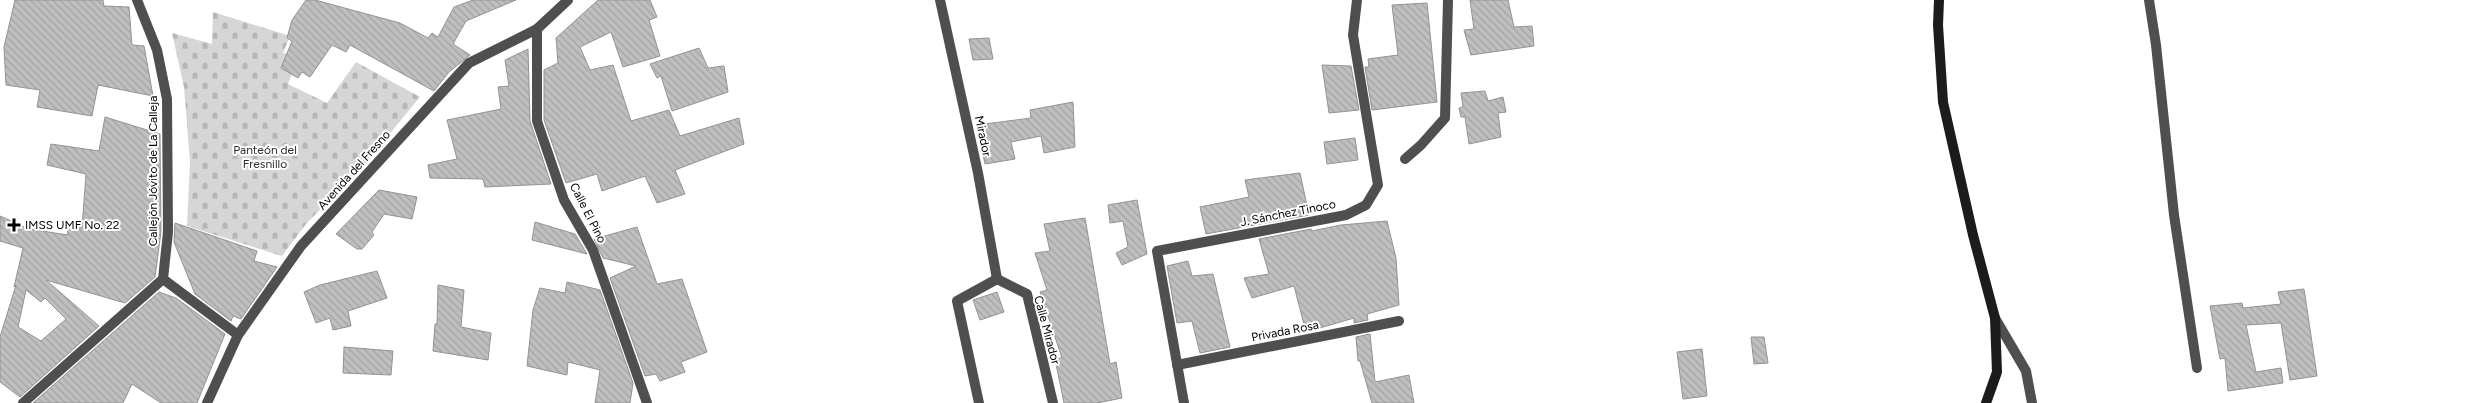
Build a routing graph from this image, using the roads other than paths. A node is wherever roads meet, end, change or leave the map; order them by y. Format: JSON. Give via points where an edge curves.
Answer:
{"nodes":[{"id":1,"x":137,"y":0,"type":"edge"},
{"id":2,"x":568,"y":0,"type":"edge"},
{"id":3,"x":940,"y":0,"type":"edge"},
{"id":4,"x":1357,"y":0,"type":"edge"},
{"id":5,"x":1448,"y":0,"type":"edge"},
{"id":6,"x":1939,"y":0,"type":"edge"},
{"id":7,"x":2149,"y":0,"type":"edge"},
{"id":8,"x":537,"y":29,"type":"junction"},
{"id":9,"x":1405,"y":159,"type":"dead end"},
{"id":10,"x":163,"y":279,"type":"junction"},
{"id":11,"x":996,"y":279,"type":"junction"},
{"id":12,"x":1995,"y":318,"type":"junction"},
{"id":13,"x":1399,"y":321,"type":"dead end"},
{"id":14,"x":238,"y":335,"type":"junction"},
{"id":15,"x":1177,"y":365,"type":"junction"},
{"id":16,"x":2197,"y":368,"type":"dead end"},
{"id":17,"x":23,"y":403,"type":"edge"},
{"id":18,"x":207,"y":403,"type":"edge"},
{"id":19,"x":647,"y":403,"type":"edge"},
{"id":20,"x":979,"y":403,"type":"edge"},
{"id":21,"x":1053,"y":403,"type":"edge"},
{"id":22,"x":1184,"y":403,"type":"edge"},
{"id":23,"x":1986,"y":403,"type":"edge"},
{"id":24,"x":2032,"y":403,"type":"edge"}],
"edges":[{"from":1,"to":10,"type":"street","name":"Callejón Jóvito de La Calleja","via":[[157,50],[167,99],[168,232]]},
{"from":2,"to":8,"type":"street","name":"Avenida del Fresno"},
{"from":3,"to":11,"type":"street","name":"Mirador","via":[[978,173]]},
{"from":4,"to":15,"type":"street","name":"J. Sánchez Tinoco","via":[[1353,35],[1378,186],[1366,205],[1346,215],[1157,251]]},
{"from":5,"to":9,"type":"street","via":[[1444,118]]},
{"from":6,"to":12,"type":"main road","via":[[1943,102]]},
{"from":7,"to":16,"type":"street","via":[[2174,215]]},
{"from":8,"to":14,"type":"street","name":"Avenida del Fresno","via":[[469,63],[302,246]]},
{"from":8,"to":19,"type":"street","name":"Calle El Pino","via":[[537,121],[564,200],[593,250]]},
{"from":10,"to":14,"type":"street"},
{"from":10,"to":17,"type":"street"},
{"from":11,"to":20,"type":"street","via":[[957,301]]},
{"from":11,"to":21,"type":"street","name":"Calle Mirador","via":[[1027,294]]},
{"from":12,"to":23,"type":"main road","via":[[1997,372]]},
{"from":12,"to":24,"type":"street","via":[[2026,371]]},
{"from":13,"to":15,"type":"street","name":"Privada Rosa"},
{"from":14,"to":18,"type":"street","name":"Avenida del Fresno"},
{"from":15,"to":22,"type":"street","name":"J. Sánchez Tinoco"}]}
